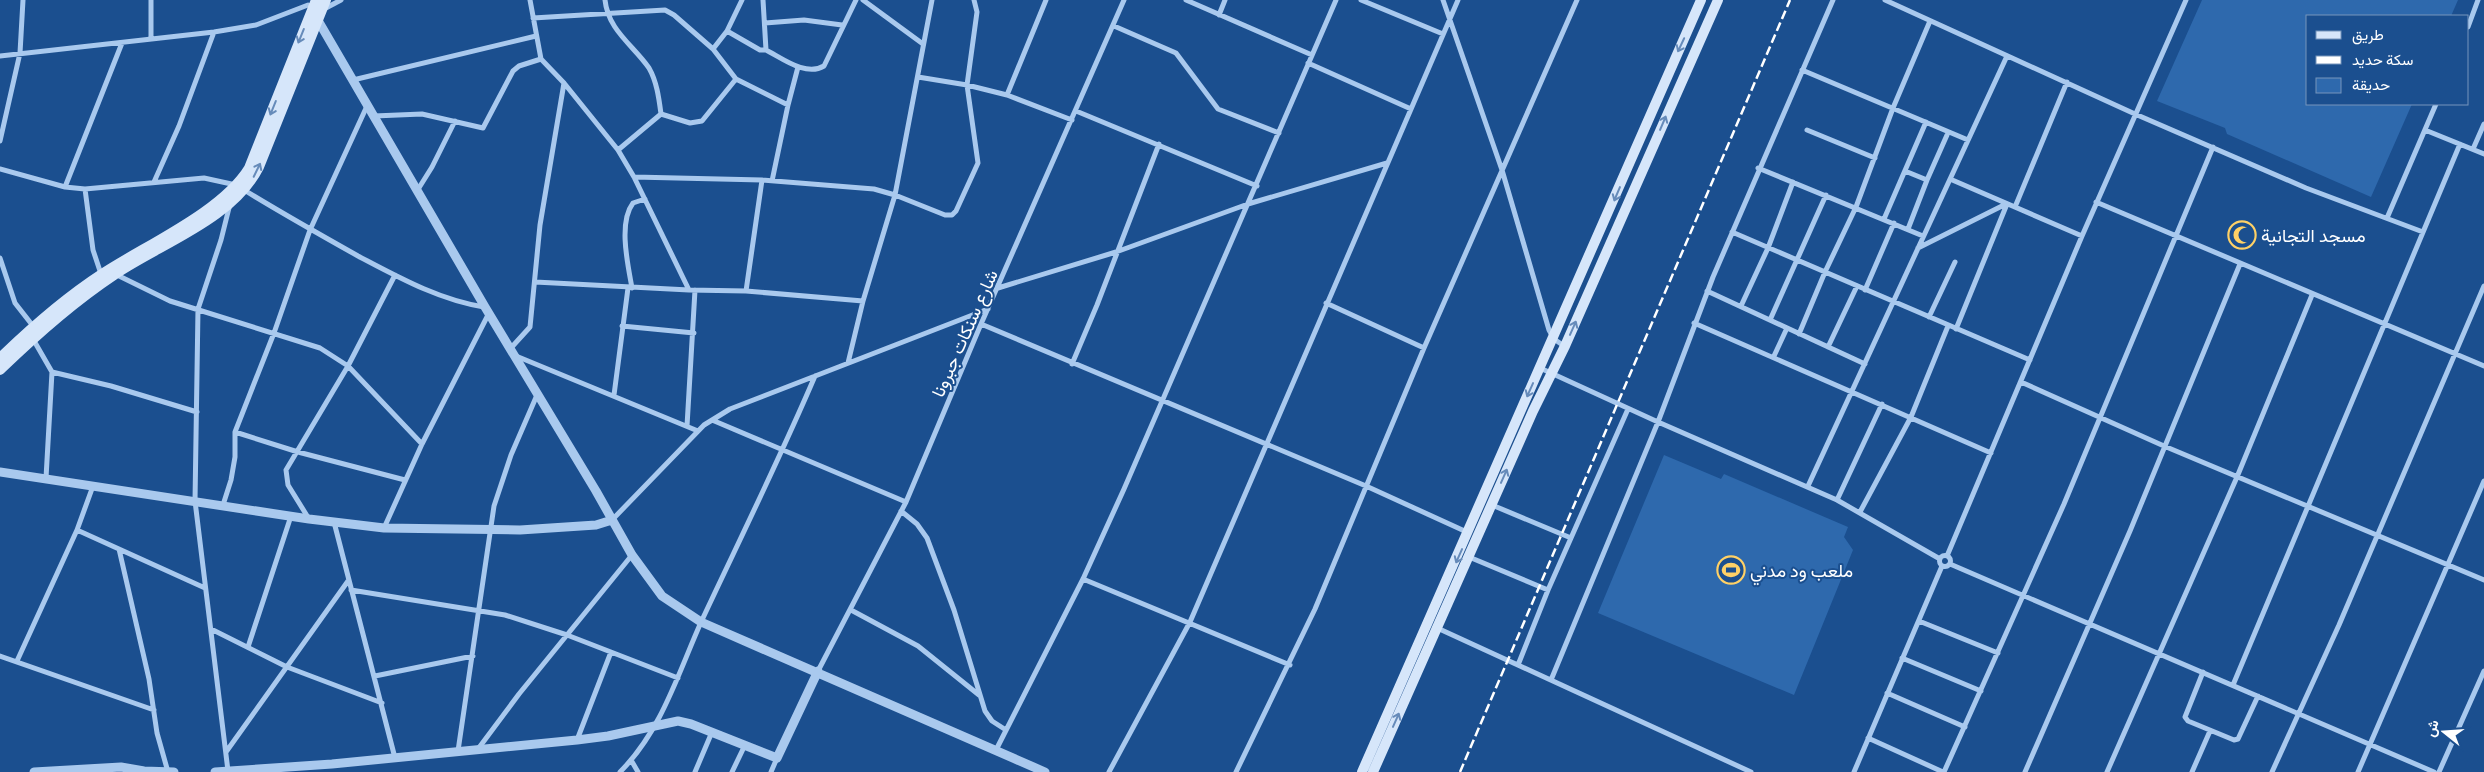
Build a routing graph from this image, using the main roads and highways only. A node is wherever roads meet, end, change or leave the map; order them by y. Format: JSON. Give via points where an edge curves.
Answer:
{"nodes":[{"id":1,"x":1701,"y":0,"type":"edge"},
{"id":2,"x":1718,"y":0,"type":"edge"},
{"id":3,"x":315,"y":4,"type":"edge"},
{"id":4,"x":240,"y":187,"type":"junction"},
{"id":5,"x":228,"y":199,"type":"junction"},
{"id":6,"x":0,"y":358,"type":"edge"},
{"id":7,"x":0,"y":370,"type":"edge"},
{"id":8,"x":1432,"y":626,"type":"junction"},
{"id":9,"x":1362,"y":772,"type":"edge"},
{"id":10,"x":1373,"y":772,"type":"edge"}],
"edges":[{"from":1,"to":8,"type":"main road","one_way":true,"via":[[1469,533]]},
{"from":8,"to":2,"type":"main road","one_way":true,"via":[[1469,557]]},
{"from":3,"to":4,"type":"main road","one_way":true},
{"from":4,"to":3,"type":"main road","one_way":true,"via":[[259,167],[318,20]]},
{"from":4,"to":5,"type":"main road"},
{"from":5,"to":6,"type":"main road","via":[[102,274],[33,326]]},
{"from":5,"to":7,"type":"main road","via":[[115,274],[33,338]]},
{"from":8,"to":9,"type":"main road"},
{"from":10,"to":8,"type":"main road","one_way":true}]}
